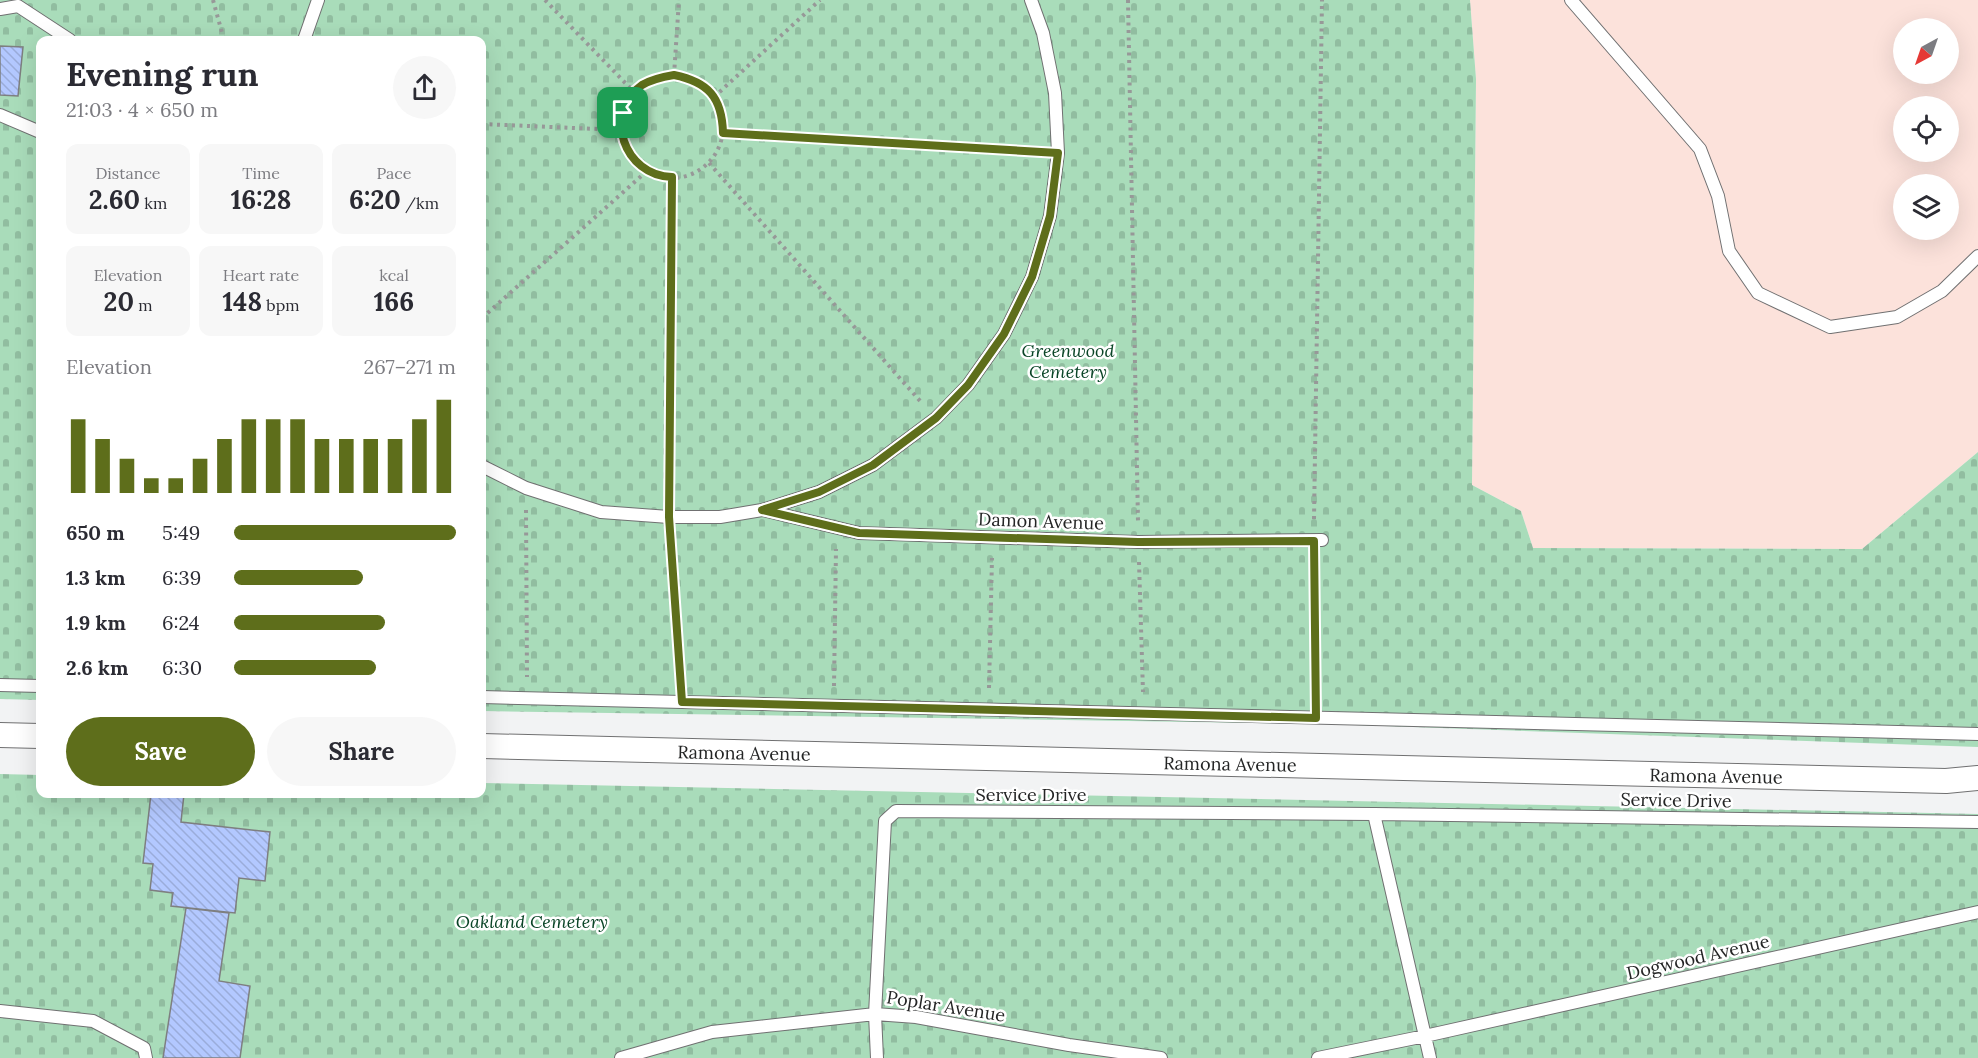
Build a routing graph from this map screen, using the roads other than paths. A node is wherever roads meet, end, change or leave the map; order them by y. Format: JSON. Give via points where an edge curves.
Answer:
{"nodes":[{"id":1,"x":318,"y":0,"type":"edge"},
{"id":2,"x":1031,"y":0,"type":"edge"},
{"id":3,"x":1571,"y":0,"type":"edge"},
{"id":4,"x":0,"y":9,"type":"edge"},
{"id":5,"x":64,"y":36,"type":"edge"},
{"id":6,"x":305,"y":36,"type":"edge"},
{"id":7,"x":0,"y":115,"type":"edge"},
{"id":8,"x":36,"y":130,"type":"edge"},
{"id":9,"x":1978,"y":256,"type":"edge"},
{"id":10,"x":486,"y":468,"type":"edge"},
{"id":11,"x":762,"y":510,"type":"junction"},
{"id":12,"x":1318,"y":541,"type":"road end"},
{"id":13,"x":0,"y":685,"type":"edge"},
{"id":14,"x":36,"y":686,"type":"edge"},
{"id":15,"x":486,"y":697,"type":"edge"},
{"id":16,"x":1978,"y":734,"type":"edge"},
{"id":17,"x":0,"y":735,"type":"edge"},
{"id":18,"x":36,"y":736,"type":"edge"},
{"id":19,"x":486,"y":747,"type":"edge"},
{"id":20,"x":1978,"y":778,"type":"edge"},
{"id":21,"x":1374,"y":814,"type":"junction"},
{"id":22,"x":1978,"y":822,"type":"edge"},
{"id":23,"x":1978,"y":912,"type":"edge"},
{"id":24,"x":0,"y":1011,"type":"edge"},
{"id":25,"x":875,"y":1014,"type":"junction"},
{"id":26,"x":1425,"y":1036,"type":"junction"},
{"id":27,"x":146,"y":1058,"type":"edge"},
{"id":28,"x":621,"y":1058,"type":"edge"},
{"id":29,"x":877,"y":1058,"type":"edge"},
{"id":30,"x":1161,"y":1058,"type":"edge"},
{"id":31,"x":1318,"y":1058,"type":"edge"},
{"id":32,"x":1430,"y":1058,"type":"edge"}],
"edges":[{"from":1,"to":6,"type":"lane"},
{"from":2,"to":11,"type":"lane","via":[[1043,33],[1055,93],[1058,153],[1050,216],[1032,277],[1004,334],[968,385],[936,418],[873,465],[819,492]]},
{"from":3,"to":9,"type":"lane","via":[[1700,149],[1718,196],[1729,251],[1758,293],[1830,327],[1896,317],[1942,291]]},
{"from":4,"to":5,"type":"lane","via":[[18,6]]},
{"from":7,"to":8,"type":"lane"},
{"from":10,"to":11,"type":"lane","via":[[526,488],[601,512],[720,517]]},
{"from":11,"to":12,"type":"lane","name":"Damon Avenue","via":[[859,533],[1138,542]]},
{"from":13,"to":14,"type":"lane"},
{"from":15,"to":16,"type":"lane"},
{"from":17,"to":18,"type":"street"},
{"from":19,"to":20,"type":"street","name":"Ramona Avenue","via":[[1946,781]]},
{"from":21,"to":22,"type":"lane","name":"Service Drive"},
{"from":21,"to":25,"type":"lane","name":"Service Drive","via":[[896,811],[885,821]]},
{"from":21,"to":26,"type":"lane"},
{"from":23,"to":26,"type":"lane","name":"Dogwood Avenue"},
{"from":24,"to":27,"type":"lane","via":[[93,1021],[144,1048]]},
{"from":25,"to":28,"type":"lane","name":"Poplar Avenue","via":[[712,1032]]},
{"from":25,"to":29,"type":"lane","name":"Service Drive"},
{"from":25,"to":30,"type":"lane","name":"Poplar Avenue","via":[[916,1017]]},
{"from":26,"to":31,"type":"lane"},
{"from":26,"to":32,"type":"lane"}]}
